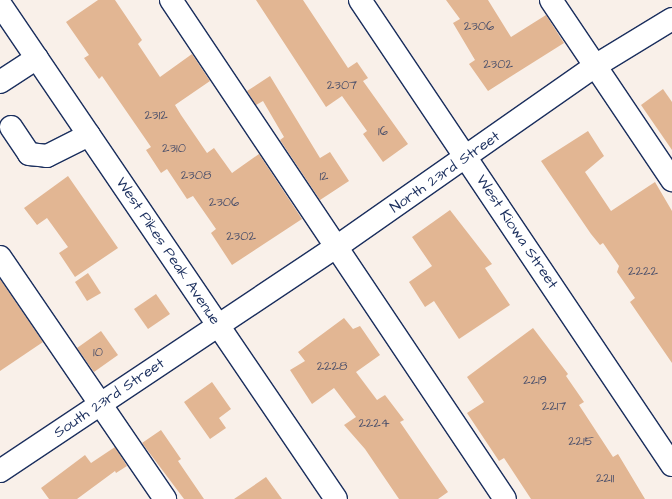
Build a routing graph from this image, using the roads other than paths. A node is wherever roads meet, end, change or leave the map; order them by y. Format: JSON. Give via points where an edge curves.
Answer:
{"nodes":[{"id":1,"x":171,"y":0,"type":"edge"},
{"id":2,"x":360,"y":0,"type":"edge"},
{"id":3,"x":551,"y":0,"type":"edge"},
{"id":4,"x":0,"y":4,"type":"edge"},
{"id":5,"x":672,"y":20,"type":"edge"},
{"id":6,"x":37,"y":58,"type":"junction"},
{"id":7,"x":595,"y":66,"type":"junction"},
{"id":8,"x":0,"y":82,"type":"edge"},
{"id":9,"x":11,"y":127,"type":"dead end"},
{"id":10,"x":89,"y":135,"type":"junction"},
{"id":11,"x":467,"y":157,"type":"junction"},
{"id":12,"x":672,"y":180,"type":"edge"},
{"id":13,"x":335,"y":248,"type":"junction"},
{"id":14,"x":0,"y":257,"type":"edge"},
{"id":15,"x":218,"y":326,"type":"junction"},
{"id":16,"x":100,"y":404,"type":"junction"},
{"id":17,"x":672,"y":465,"type":"edge"},
{"id":18,"x":0,"y":471,"type":"edge"},
{"id":19,"x":165,"y":499,"type":"edge"},
{"id":20,"x":336,"y":499,"type":"edge"},
{"id":21,"x":505,"y":499,"type":"edge"}],
"edges":[{"from":1,"to":13,"type":"street"},
{"from":2,"to":11,"type":"street","name":"West Kiowa Street"},
{"from":3,"to":7,"type":"street"},
{"from":4,"to":6,"type":"street","name":"West Pikes Peak Avenue"},
{"from":5,"to":7,"type":"street","name":"North 23rd Street"},
{"from":6,"to":8,"type":"street"},
{"from":6,"to":10,"type":"street","name":"West Pikes Peak Avenue"},
{"from":7,"to":11,"type":"street","name":"North 23rd Street"},
{"from":7,"to":12,"type":"street"},
{"from":9,"to":10,"type":"street","via":[[29,154],[47,156]]},
{"from":10,"to":15,"type":"street","name":"West Pikes Peak Avenue"},
{"from":11,"to":13,"type":"street","name":"North 23rd Street"},
{"from":11,"to":17,"type":"street","name":"West Kiowa Street"},
{"from":13,"to":15,"type":"street","name":"North 23rd Street"},
{"from":13,"to":21,"type":"street"},
{"from":14,"to":16,"type":"street"},
{"from":15,"to":16,"type":"street","name":"South 23rd Street"},
{"from":15,"to":20,"type":"street","name":"West Pikes Peak Avenue"},
{"from":16,"to":18,"type":"street","name":"South 23rd Street"},
{"from":16,"to":19,"type":"street"}]}
